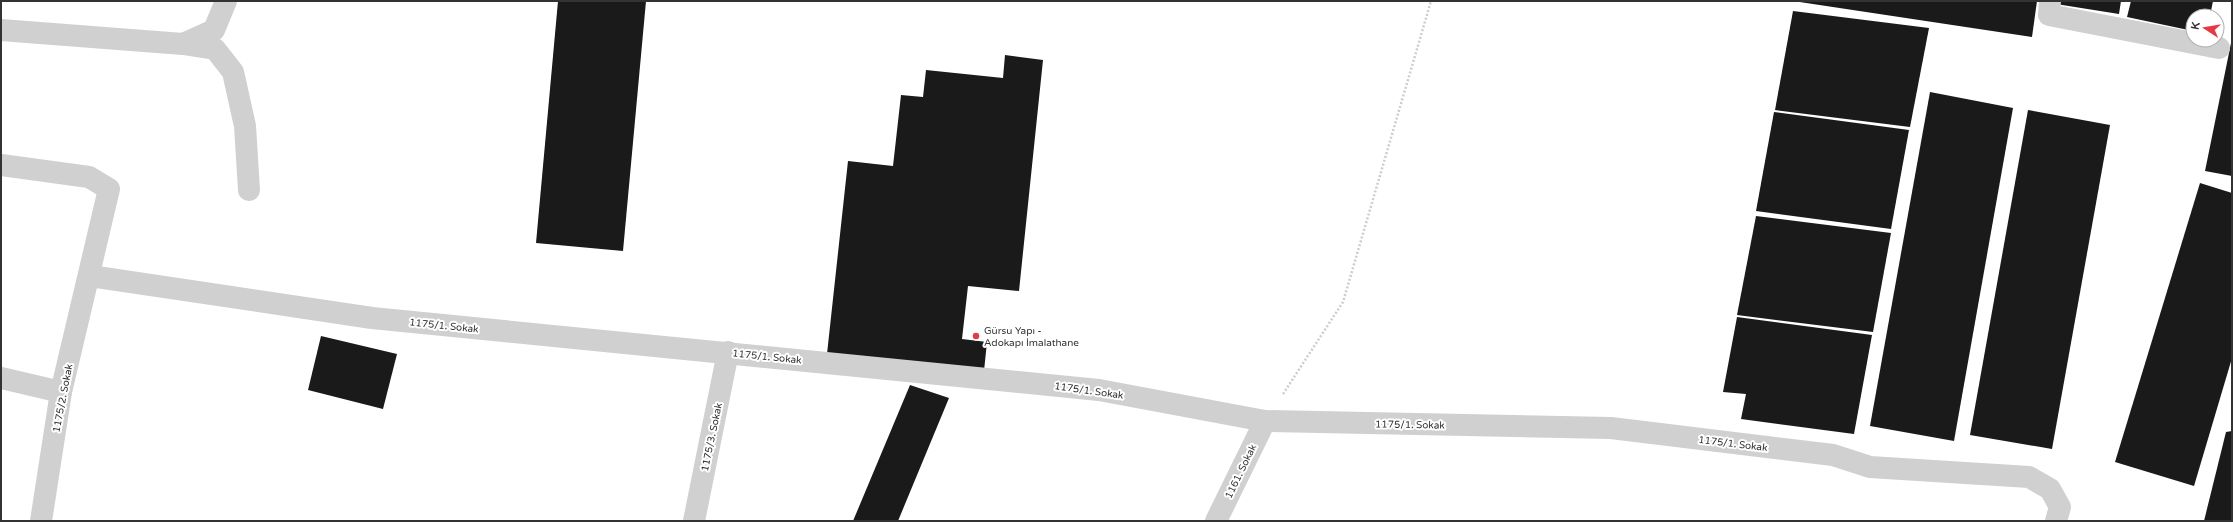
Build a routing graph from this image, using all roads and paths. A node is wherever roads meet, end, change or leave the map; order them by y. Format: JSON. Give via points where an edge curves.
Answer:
{"nodes":[{"id":1,"x":226,"y":1,"type":"edge"},
{"id":2,"x":1431,"y":1,"type":"edge"},
{"id":3,"x":2050,"y":1,"type":"edge"},
{"id":4,"x":1,"y":30,"type":"edge"},
{"id":5,"x":2185,"y":41,"type":"edge"},
{"id":6,"x":183,"y":44,"type":"junction"},
{"id":7,"x":1,"y":165,"type":"edge"},
{"id":8,"x":248,"y":190,"type":"dead end"},
{"id":9,"x":90,"y":276,"type":"junction"},
{"id":10,"x":728,"y":352,"type":"junction"},
{"id":11,"x":1,"y":378,"type":"edge"},
{"id":12,"x":61,"y":392,"type":"junction"},
{"id":13,"x":1265,"y":421,"type":"junction"},
{"id":14,"x":41,"y":521,"type":"edge"},
{"id":15,"x":694,"y":521,"type":"edge"},
{"id":16,"x":1216,"y":521,"type":"edge"},
{"id":17,"x":2056,"y":521,"type":"edge"}],
"edges":[{"from":1,"to":6,"type":"street","via":[[214,30]]},
{"from":2,"to":13,"type":"path","via":[[1343,302]]},
{"from":3,"to":5,"type":"street","via":[[2049,15]]},
{"from":4,"to":6,"type":"street"},
{"from":6,"to":8,"type":"street","via":[[215,49],[233,72],[245,126]]},
{"from":7,"to":9,"type":"street","name":"1175/2. Sokak","via":[[89,177],[109,189]]},
{"from":9,"to":10,"type":"street","name":"1175/1. Sokak","via":[[372,318]]},
{"from":9,"to":12,"type":"street","name":"1175/2. Sokak"},
{"from":10,"to":13,"type":"street","name":"1175/1. Sokak","via":[[1098,390]]},
{"from":10,"to":15,"type":"street","name":"1175/3. Sokak"},
{"from":11,"to":12,"type":"street"},
{"from":12,"to":14,"type":"street","name":"1175/2. Sokak"},
{"from":13,"to":16,"type":"street","name":"1161. Sokak"},
{"from":13,"to":17,"type":"street","name":"1175/1. Sokak","via":[[1611,428],[1833,455],[1870,467],[2029,477],[2050,489],[2060,507]]}]}
